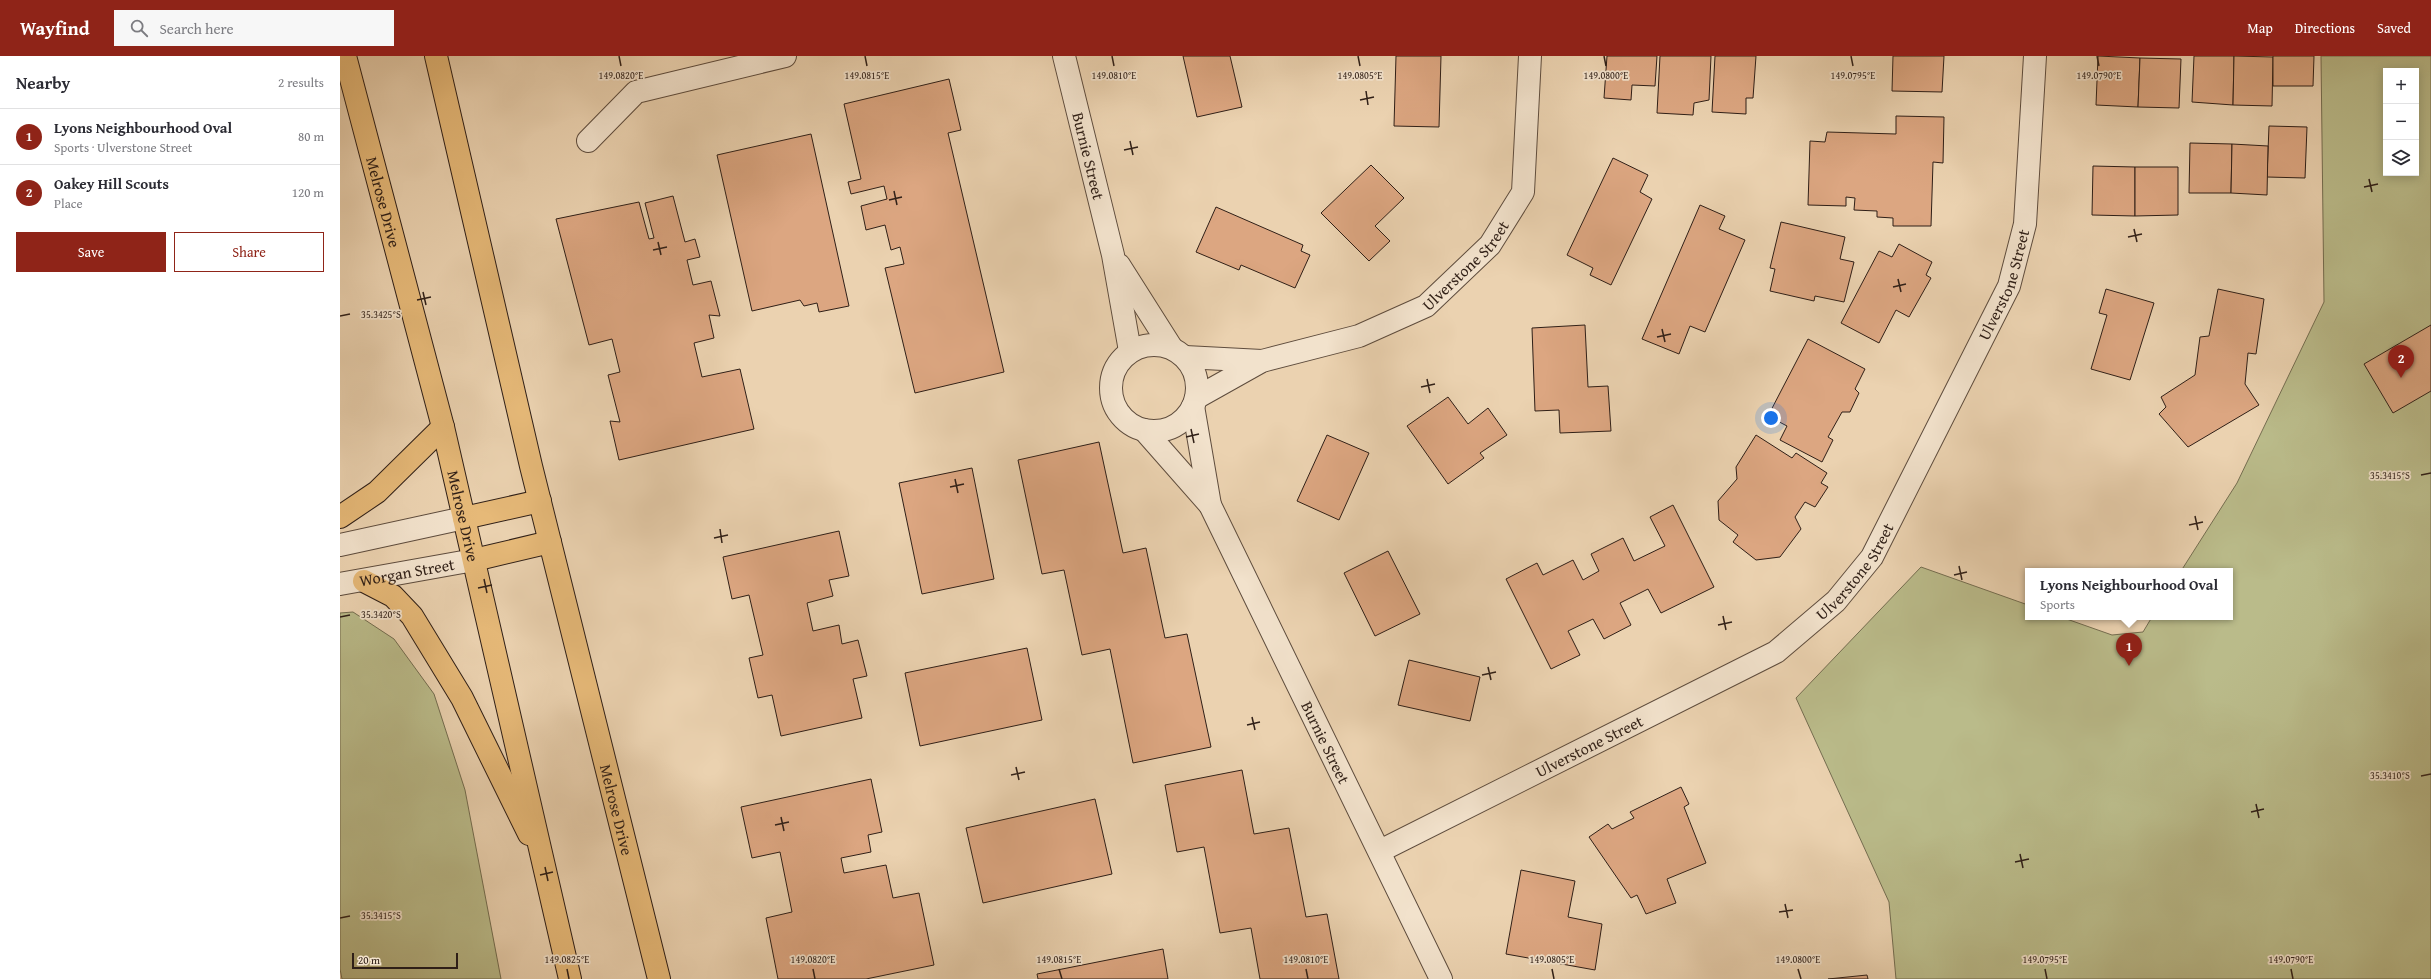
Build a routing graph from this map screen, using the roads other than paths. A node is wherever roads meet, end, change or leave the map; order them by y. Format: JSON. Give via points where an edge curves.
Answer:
{"nodes":[{"id":1,"x":345,"y":56,"type":"edge"},
{"id":2,"x":436,"y":56,"type":"edge"},
{"id":3,"x":785,"y":56,"type":"edge"},
{"id":4,"x":1064,"y":56,"type":"edge"},
{"id":5,"x":1530,"y":56,"type":"edge"},
{"id":6,"x":2036,"y":56,"type":"edge"},
{"id":7,"x":588,"y":141,"type":"dead end"},
{"id":8,"x":1113,"y":256,"type":"junction"},
{"id":9,"x":1130,"y":351,"type":"junction"},
{"id":10,"x":1178,"y":352,"type":"junction"},
{"id":11,"x":1262,"y":362,"type":"junction"},
{"id":12,"x":1195,"y":402,"type":"junction"},
{"id":13,"x":443,"y":427,"type":"junction"},
{"id":14,"x":1144,"y":430,"type":"junction"},
{"id":15,"x":540,"y":501,"type":"junction"},
{"id":16,"x":1210,"y":505,"type":"junction"},
{"id":17,"x":340,"y":517,"type":"edge"},
{"id":18,"x":464,"y":518,"type":"junction"},
{"id":19,"x":550,"y":542,"type":"junction"},
{"id":20,"x":340,"y":545,"type":"edge"},
{"id":21,"x":474,"y":560,"type":"junction"},
{"id":22,"x":364,"y":581,"type":"junction"},
{"id":23,"x":340,"y":584,"type":"edge"},
{"id":24,"x":1380,"y":850,"type":"junction"},
{"id":25,"x":546,"y":867,"type":"junction"},
{"id":26,"x":570,"y":979,"type":"edge"},
{"id":27,"x":659,"y":979,"type":"edge"},
{"id":28,"x":1441,"y":979,"type":"edge"}],
"edges":[{"from":1,"to":13,"type":"main road","name":"Melrose Drive"},
{"from":2,"to":15,"type":"main road","name":"Melrose Drive"},
{"from":3,"to":7,"type":"street","via":[[636,92]]},
{"from":4,"to":8,"type":"street","name":"Burnie Street"},
{"from":5,"to":11,"type":"street","name":"Ulverstone Street","via":[[1523,192],[1490,245],[1426,306],[1359,336]]},
{"from":6,"to":24,"type":"street","name":"Ulverstone Street","via":[[2025,224],[2009,286],[1872,557],[1836,602],[1776,652]]},
{"from":8,"to":9,"type":"street","name":"Burnie Street"},
{"from":8,"to":10,"type":"street","name":"Burnie Street"},
{"from":9,"to":10,"type":"street","via":[[1143,345],[1157,344]]},
{"from":9,"to":14,"type":"street","via":[[1116,366],[1110,390],[1119,415],[1130,425]]},
{"from":10,"to":11,"type":"street","name":"Ulverstone Street"},
{"from":10,"to":12,"type":"street","via":[[1194,369],[1198,383]]},
{"from":11,"to":12,"type":"street","name":"Ulverstone Street"},
{"from":12,"to":14,"type":"street","via":[[1185,418],[1173,427],[1159,431]]},
{"from":12,"to":16,"type":"street","name":"Burnie Street"},
{"from":13,"to":17,"type":"main road","via":[[377,492]]},
{"from":13,"to":18,"type":"main road","name":"Melrose Drive"},
{"from":14,"to":16,"type":"street","name":"Burnie Street"},
{"from":15,"to":18,"type":"main road"},
{"from":15,"to":19,"type":"main road","name":"Melrose Drive"},
{"from":16,"to":24,"type":"street","name":"Burnie Street"},
{"from":18,"to":20,"type":"street"},
{"from":18,"to":21,"type":"main road","name":"Melrose Drive"},
{"from":19,"to":21,"type":"main road"},
{"from":19,"to":27,"type":"main road","name":"Melrose Drive"},
{"from":21,"to":22,"type":"street","name":"Worgan Street"},
{"from":21,"to":25,"type":"main road","name":"Melrose Drive"},
{"from":22,"to":23,"type":"street","name":"Worgan Street"},
{"from":22,"to":25,"type":"main road","via":[[393,596],[412,616],[462,698]]},
{"from":24,"to":28,"type":"street","name":"Burnie Street"},
{"from":25,"to":26,"type":"main road","name":"Melrose Drive"}]}
